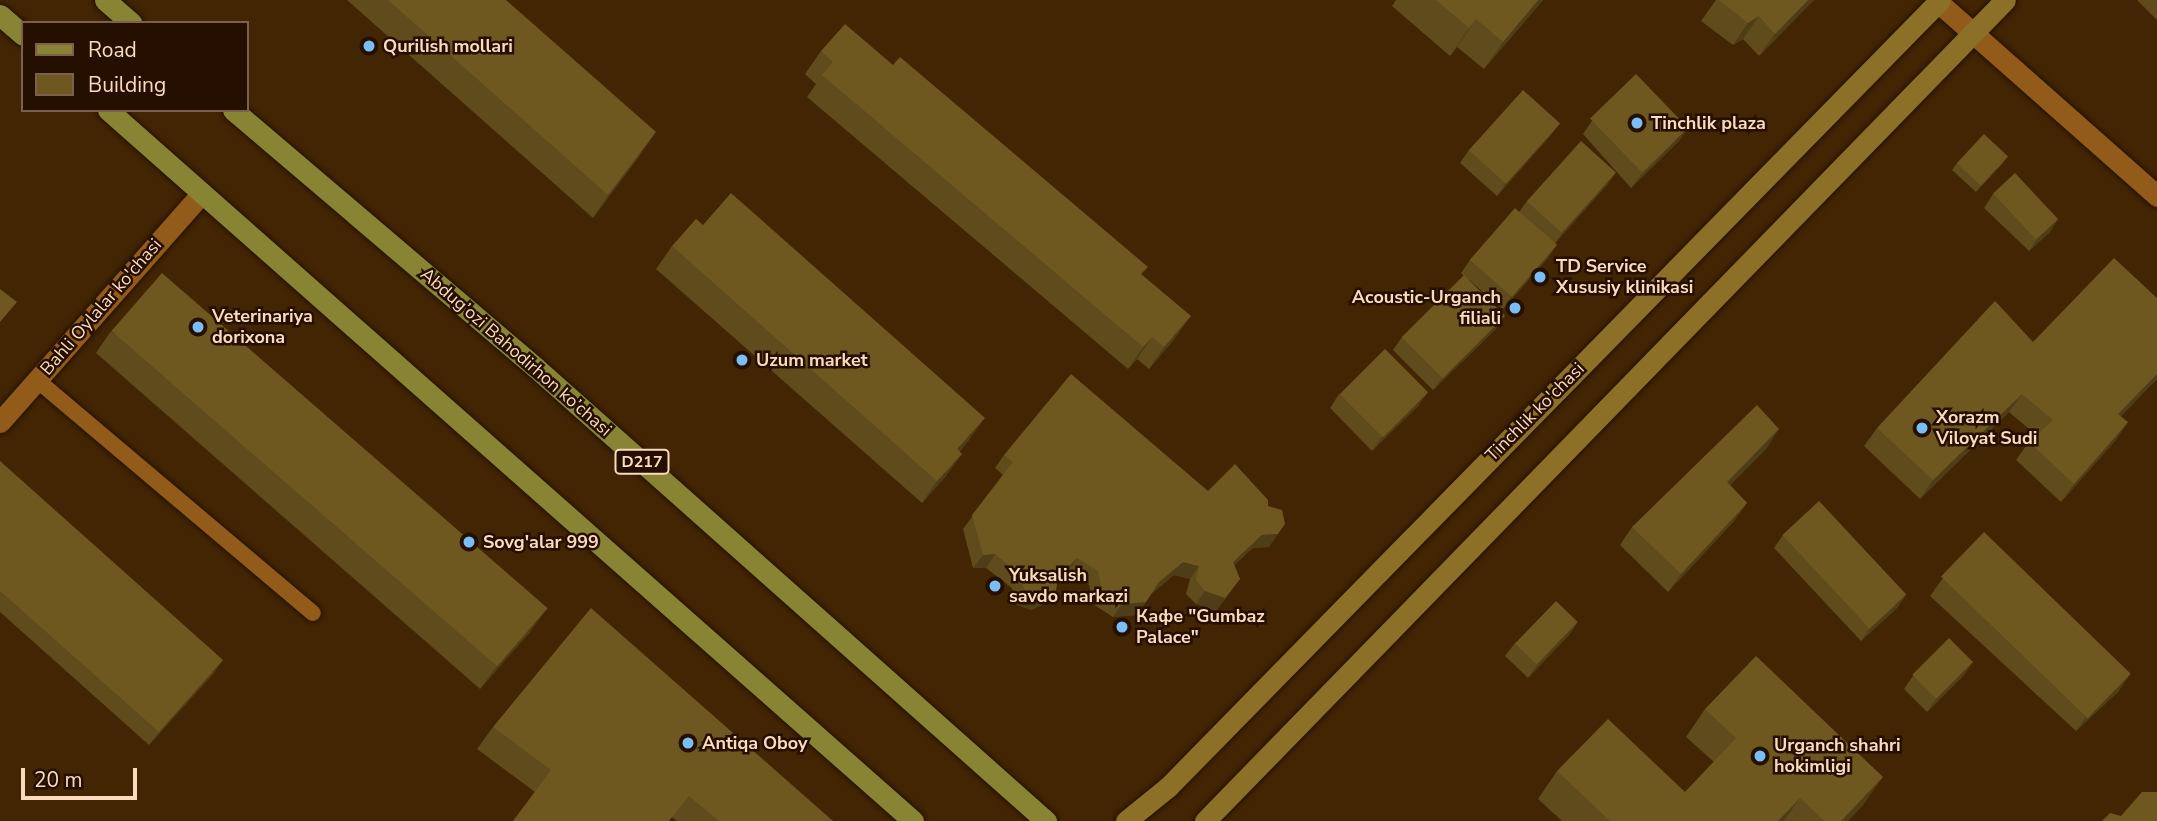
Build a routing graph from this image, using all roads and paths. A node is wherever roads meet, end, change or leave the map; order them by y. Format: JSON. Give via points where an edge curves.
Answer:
{"nodes":[{"id":1,"x":105,"y":0,"type":"edge"},
{"id":2,"x":2005,"y":0,"type":"edge"},
{"id":3,"x":1939,"y":1,"type":"edge"},
{"id":4,"x":0,"y":15,"type":"edge"},
{"id":5,"x":129,"y":21,"type":"edge"},
{"id":6,"x":21,"y":33,"type":"edge"},
{"id":7,"x":1971,"y":34,"type":"junction"},
{"id":8,"x":110,"y":112,"type":"edge"},
{"id":9,"x":235,"y":112,"type":"edge"},
{"id":10,"x":202,"y":193,"type":"junction"},
{"id":11,"x":2157,"y":196,"type":"edge"},
{"id":12,"x":37,"y":380,"type":"junction"},
{"id":13,"x":0,"y":422,"type":"edge"},
{"id":14,"x":313,"y":613,"type":"dead end"},
{"id":15,"x":913,"y":821,"type":"edge"},
{"id":16,"x":1046,"y":821,"type":"edge"},
{"id":17,"x":1126,"y":821,"type":"edge"},
{"id":18,"x":1205,"y":821,"type":"edge"}],
"edges":[{"from":1,"to":5,"type":"main road"},
{"from":2,"to":7,"type":"main road"},
{"from":3,"to":7,"type":"street"},
{"from":3,"to":17,"type":"main road","name":"Tinchlik ko'chasi","via":[[1168,787]]},
{"from":4,"to":6,"type":"main road"},
{"from":7,"to":11,"type":"street"},
{"from":7,"to":18,"type":"main road"},
{"from":8,"to":10,"type":"main road"},
{"from":9,"to":16,"type":"main road","name":"Abdug’ozi Bahodirhon ko’chasi","number":"D217","via":[[536,367]]},
{"from":10,"to":12,"type":"street","name":"Bahli Oylalar ko'chasi"},
{"from":10,"to":15,"type":"main road"},
{"from":12,"to":13,"type":"street","name":"Bahli Oylalar ko'chasi"},
{"from":12,"to":14,"type":"lane"}]}
